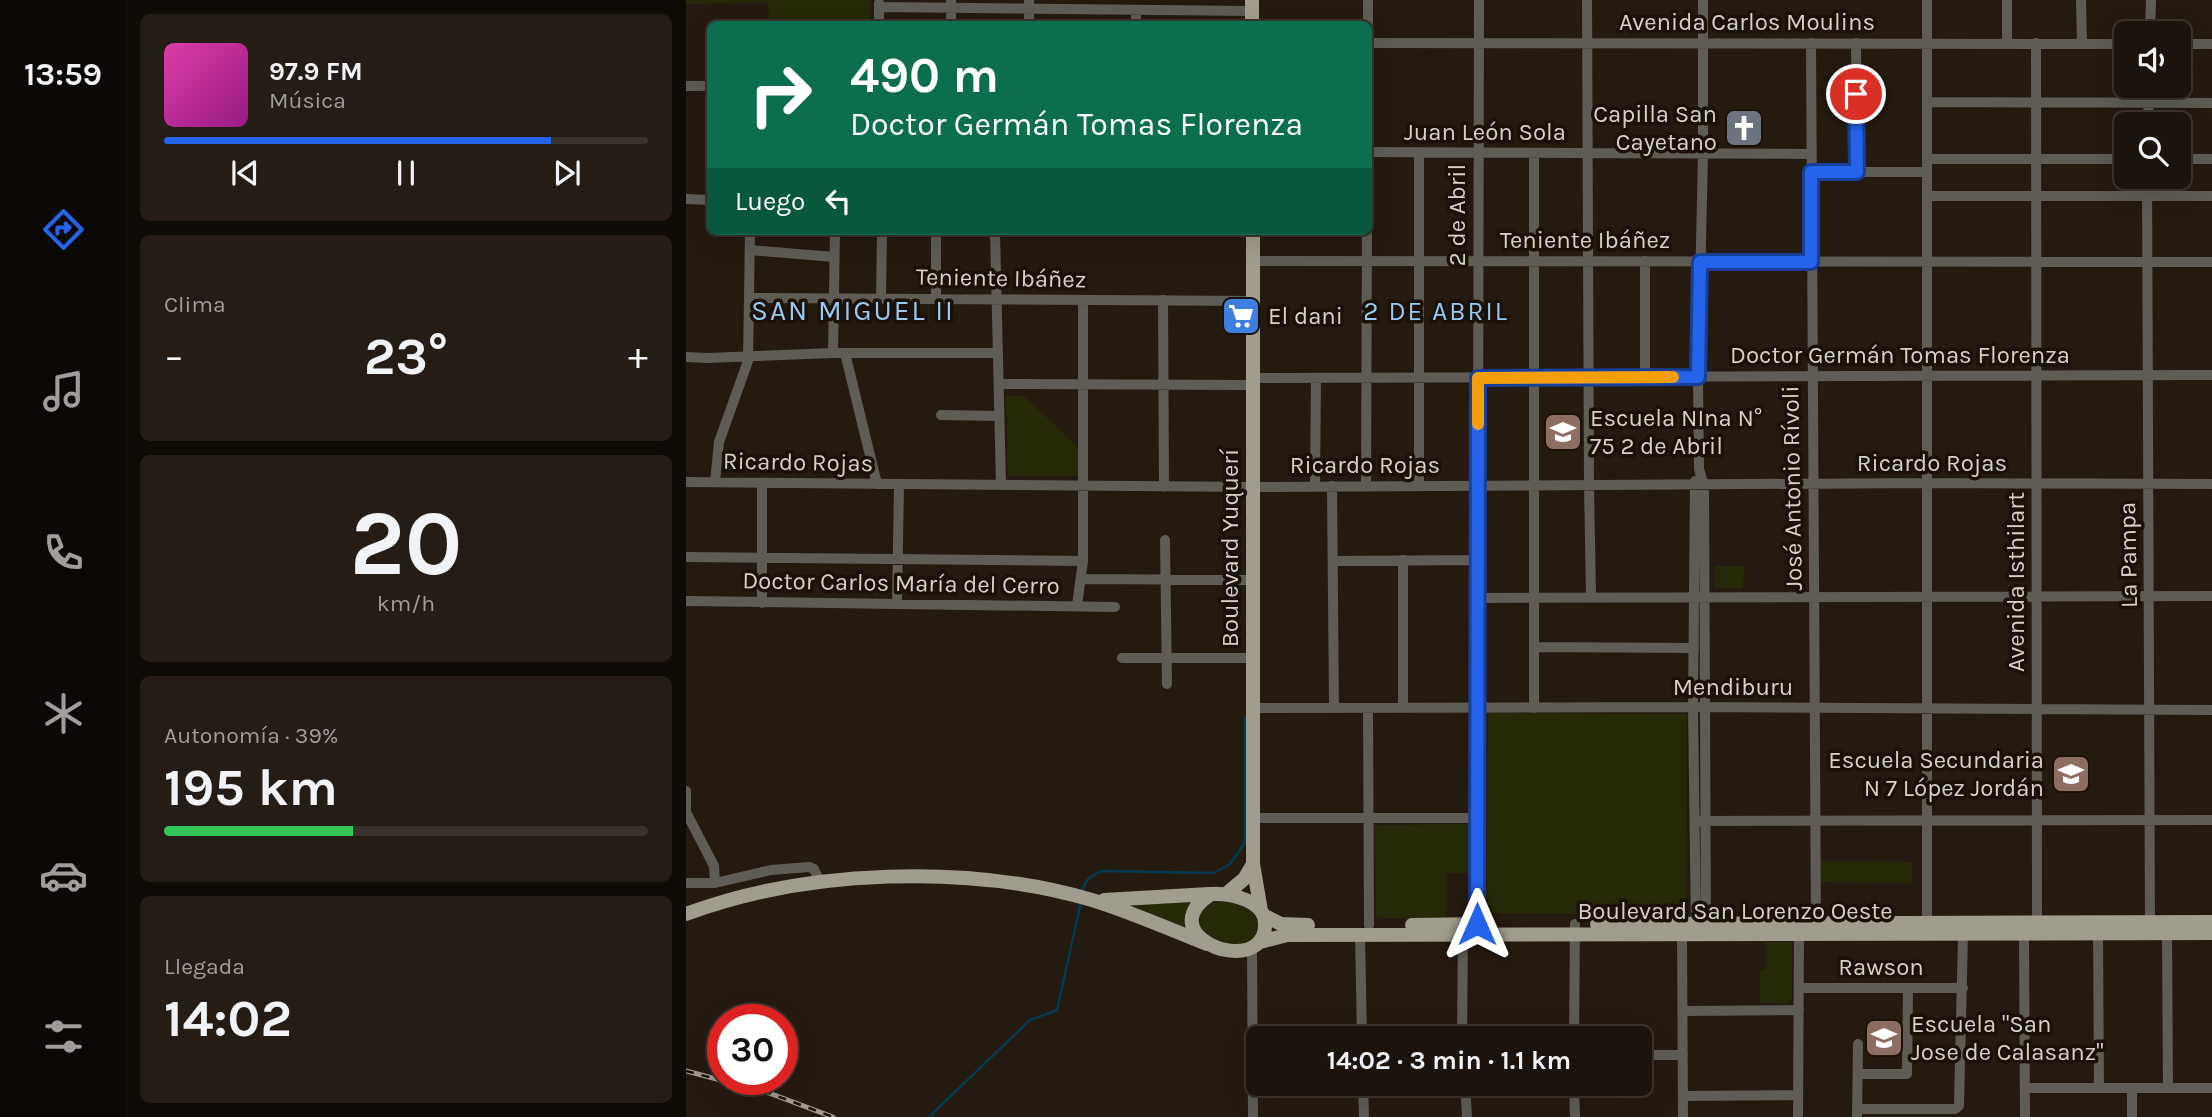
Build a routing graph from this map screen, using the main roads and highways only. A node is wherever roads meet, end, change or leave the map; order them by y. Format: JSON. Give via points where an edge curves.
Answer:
{"nodes":[{"id":1,"x":1252,"y":235,"type":"edge"},
{"id":2,"x":1253,"y":864,"type":"junction"},
{"id":3,"x":1210,"y":894,"type":"junction"},
{"id":4,"x":1226,"y":894,"type":"junction"},
{"id":5,"x":1089,"y":899,"type":"junction"},
{"id":6,"x":686,"y":914,"type":"edge"},
{"id":7,"x":1263,"y":914,"type":"junction"},
{"id":8,"x":2212,"y":922,"type":"edge"},
{"id":9,"x":1927,"y":928,"type":"junction"},
{"id":10,"x":2031,"y":928,"type":"junction"},
{"id":11,"x":2150,"y":928,"type":"junction"},
{"id":12,"x":1364,"y":930,"type":"junction"},
{"id":13,"x":2212,"y":933,"type":"edge"},
{"id":14,"x":1207,"y":944,"type":"junction"},
{"id":15,"x":1256,"y":945,"type":"junction"}],
"edges":[{"from":1,"to":2,"type":"main road","name":"Boulevard Yuquerí"},
{"from":2,"to":4,"type":"main road","via":[[1244,880]]},
{"from":2,"to":7,"type":"main road","name":"Boulevard Yuquerí"},
{"from":3,"to":4,"type":"main road"},
{"from":3,"to":5,"type":"main road"},
{"from":3,"to":14,"type":"main road","via":[[1194,907],[1192,916],[1193,927]]},
{"from":4,"to":7,"type":"main road","via":[[1243,898]]},
{"from":5,"to":6,"type":"main road","via":[[977,879],[874,877],[754,894]]},
{"from":5,"to":14,"type":"main road"},
{"from":7,"to":12,"type":"main road","name":"Boulevard San Lorenzo Oeste","via":[[1289,925]]},
{"from":7,"to":15,"type":"main road","via":[[1265,930]]},
{"from":8,"to":11,"type":"main road","name":"Boulevard San Lorenzo Oeste"},
{"from":9,"to":10,"type":"main road","name":"Boulevard San Lorenzo Oeste"},
{"from":9,"to":10,"type":"main road","name":"Boulevard San Lorenzo Oeste","via":[[1963,934]]},
{"from":9,"to":12,"type":"main road","name":"Boulevard San Lorenzo Oeste"},
{"from":10,"to":11,"type":"main road","name":"Boulevard San Lorenzo Oeste"},
{"from":10,"to":11,"type":"main road","name":"Boulevard San Lorenzo Oeste","via":[[2098,933]]},
{"from":11,"to":13,"type":"main road","name":"Boulevard San Lorenzo Oeste","via":[[2167,933]]},
{"from":12,"to":15,"type":"main road","name":"Boulevard San Lorenzo Oeste","via":[[1287,935]]},
{"from":14,"to":15,"type":"main road","via":[[1243,950]]}]}
